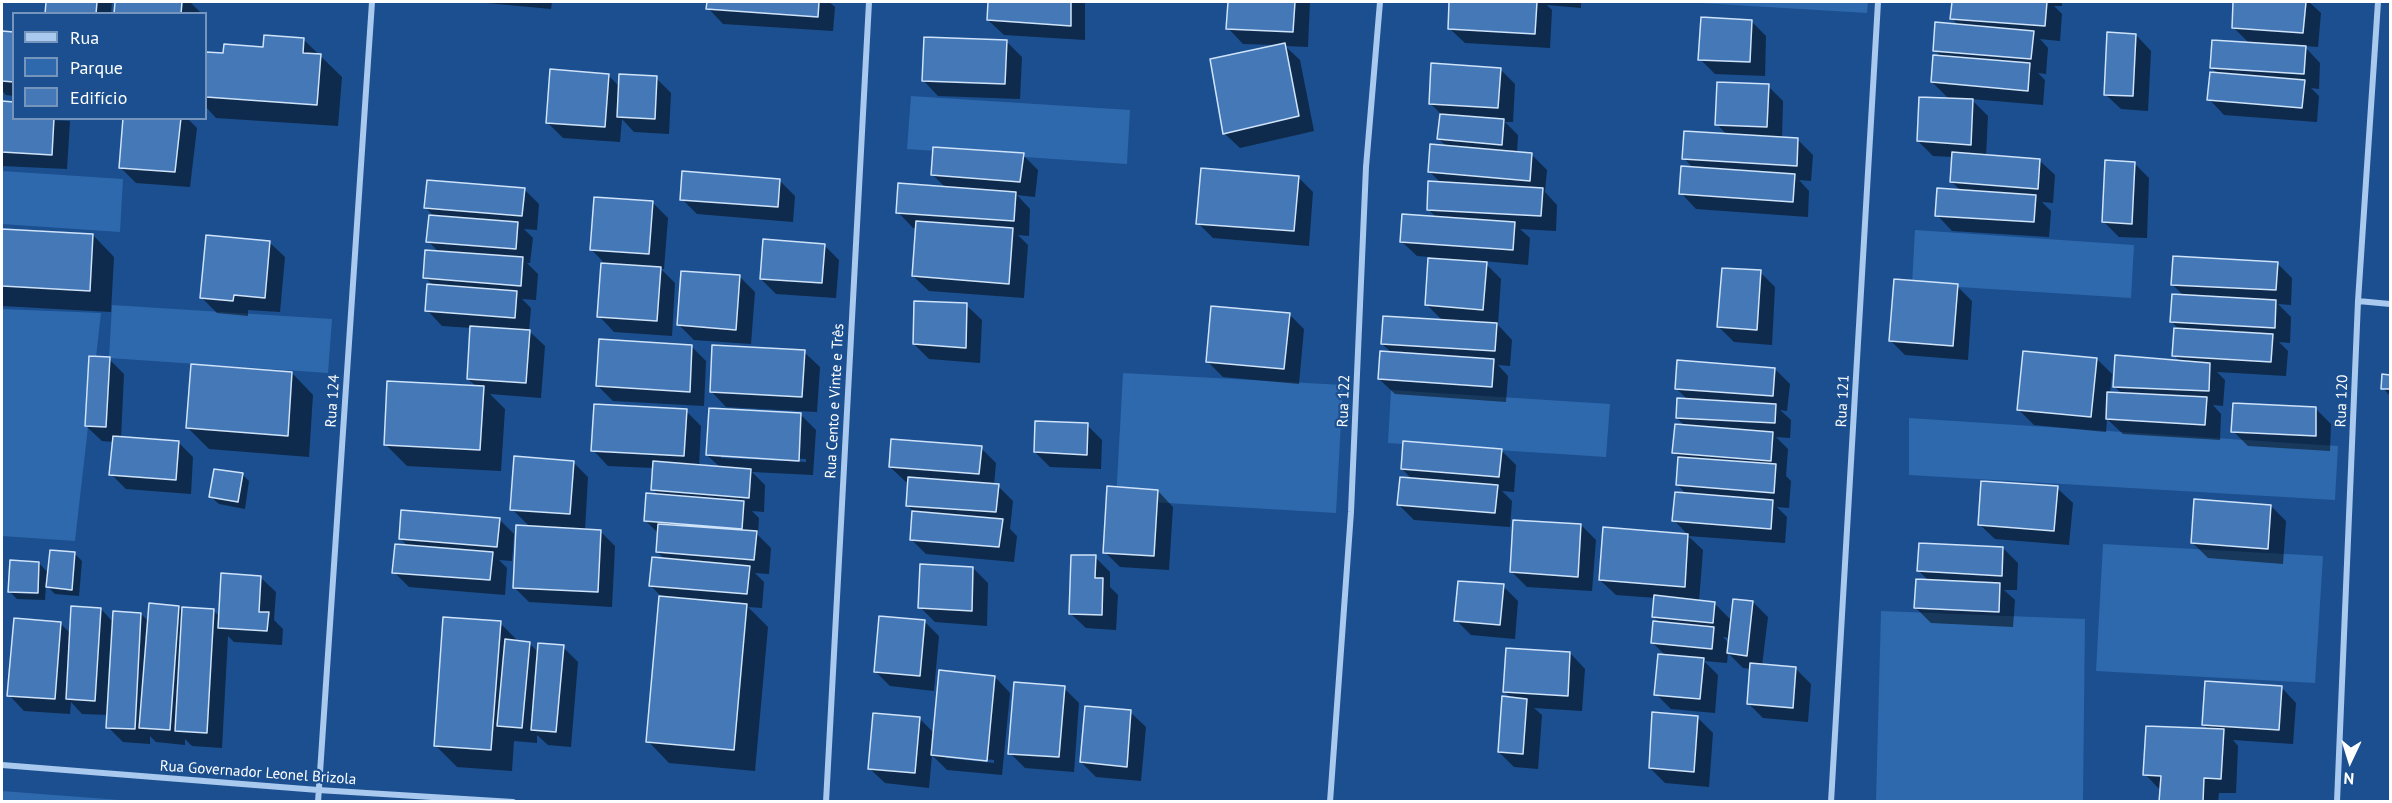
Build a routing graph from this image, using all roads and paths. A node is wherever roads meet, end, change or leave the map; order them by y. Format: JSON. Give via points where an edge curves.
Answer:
{"nodes":[{"id":1,"x":372,"y":2,"type":"edge"},
{"id":2,"x":869,"y":2,"type":"edge"},
{"id":3,"x":1380,"y":2,"type":"edge"},
{"id":4,"x":1878,"y":2,"type":"edge"},
{"id":5,"x":2378,"y":2,"type":"edge"},
{"id":6,"x":2358,"y":301,"type":"junction"},
{"id":7,"x":2391,"y":304,"type":"edge"},
{"id":8,"x":2,"y":765,"type":"edge"},
{"id":9,"x":318,"y":790,"type":"junction"},
{"id":10,"x":318,"y":801,"type":"edge"},
{"id":11,"x":513,"y":801,"type":"edge"},
{"id":12,"x":826,"y":801,"type":"edge"},
{"id":13,"x":1330,"y":801,"type":"edge"},
{"id":14,"x":1831,"y":801,"type":"edge"},
{"id":15,"x":2337,"y":801,"type":"edge"}],
"edges":[{"from":1,"to":9,"type":"street","name":"Rua 124"},
{"from":2,"to":12,"type":"street","name":"Rua Cento e Vinte e Três"},
{"from":3,"to":13,"type":"street","name":"Rua 122","via":[[1366,167],[1351,512]]},
{"from":4,"to":14,"type":"street","name":"Rua 121"},
{"from":5,"to":6,"type":"street","name":"Rua 120"},
{"from":6,"to":7,"type":"street"},
{"from":6,"to":15,"type":"street","name":"Rua 120"},
{"from":8,"to":9,"type":"street","name":"Rua Governador Leonel Brizola"},
{"from":9,"to":10,"type":"street","name":"Rua 124"},
{"from":9,"to":11,"type":"street","name":"Rua Governador Leonel Brizola"}]}
